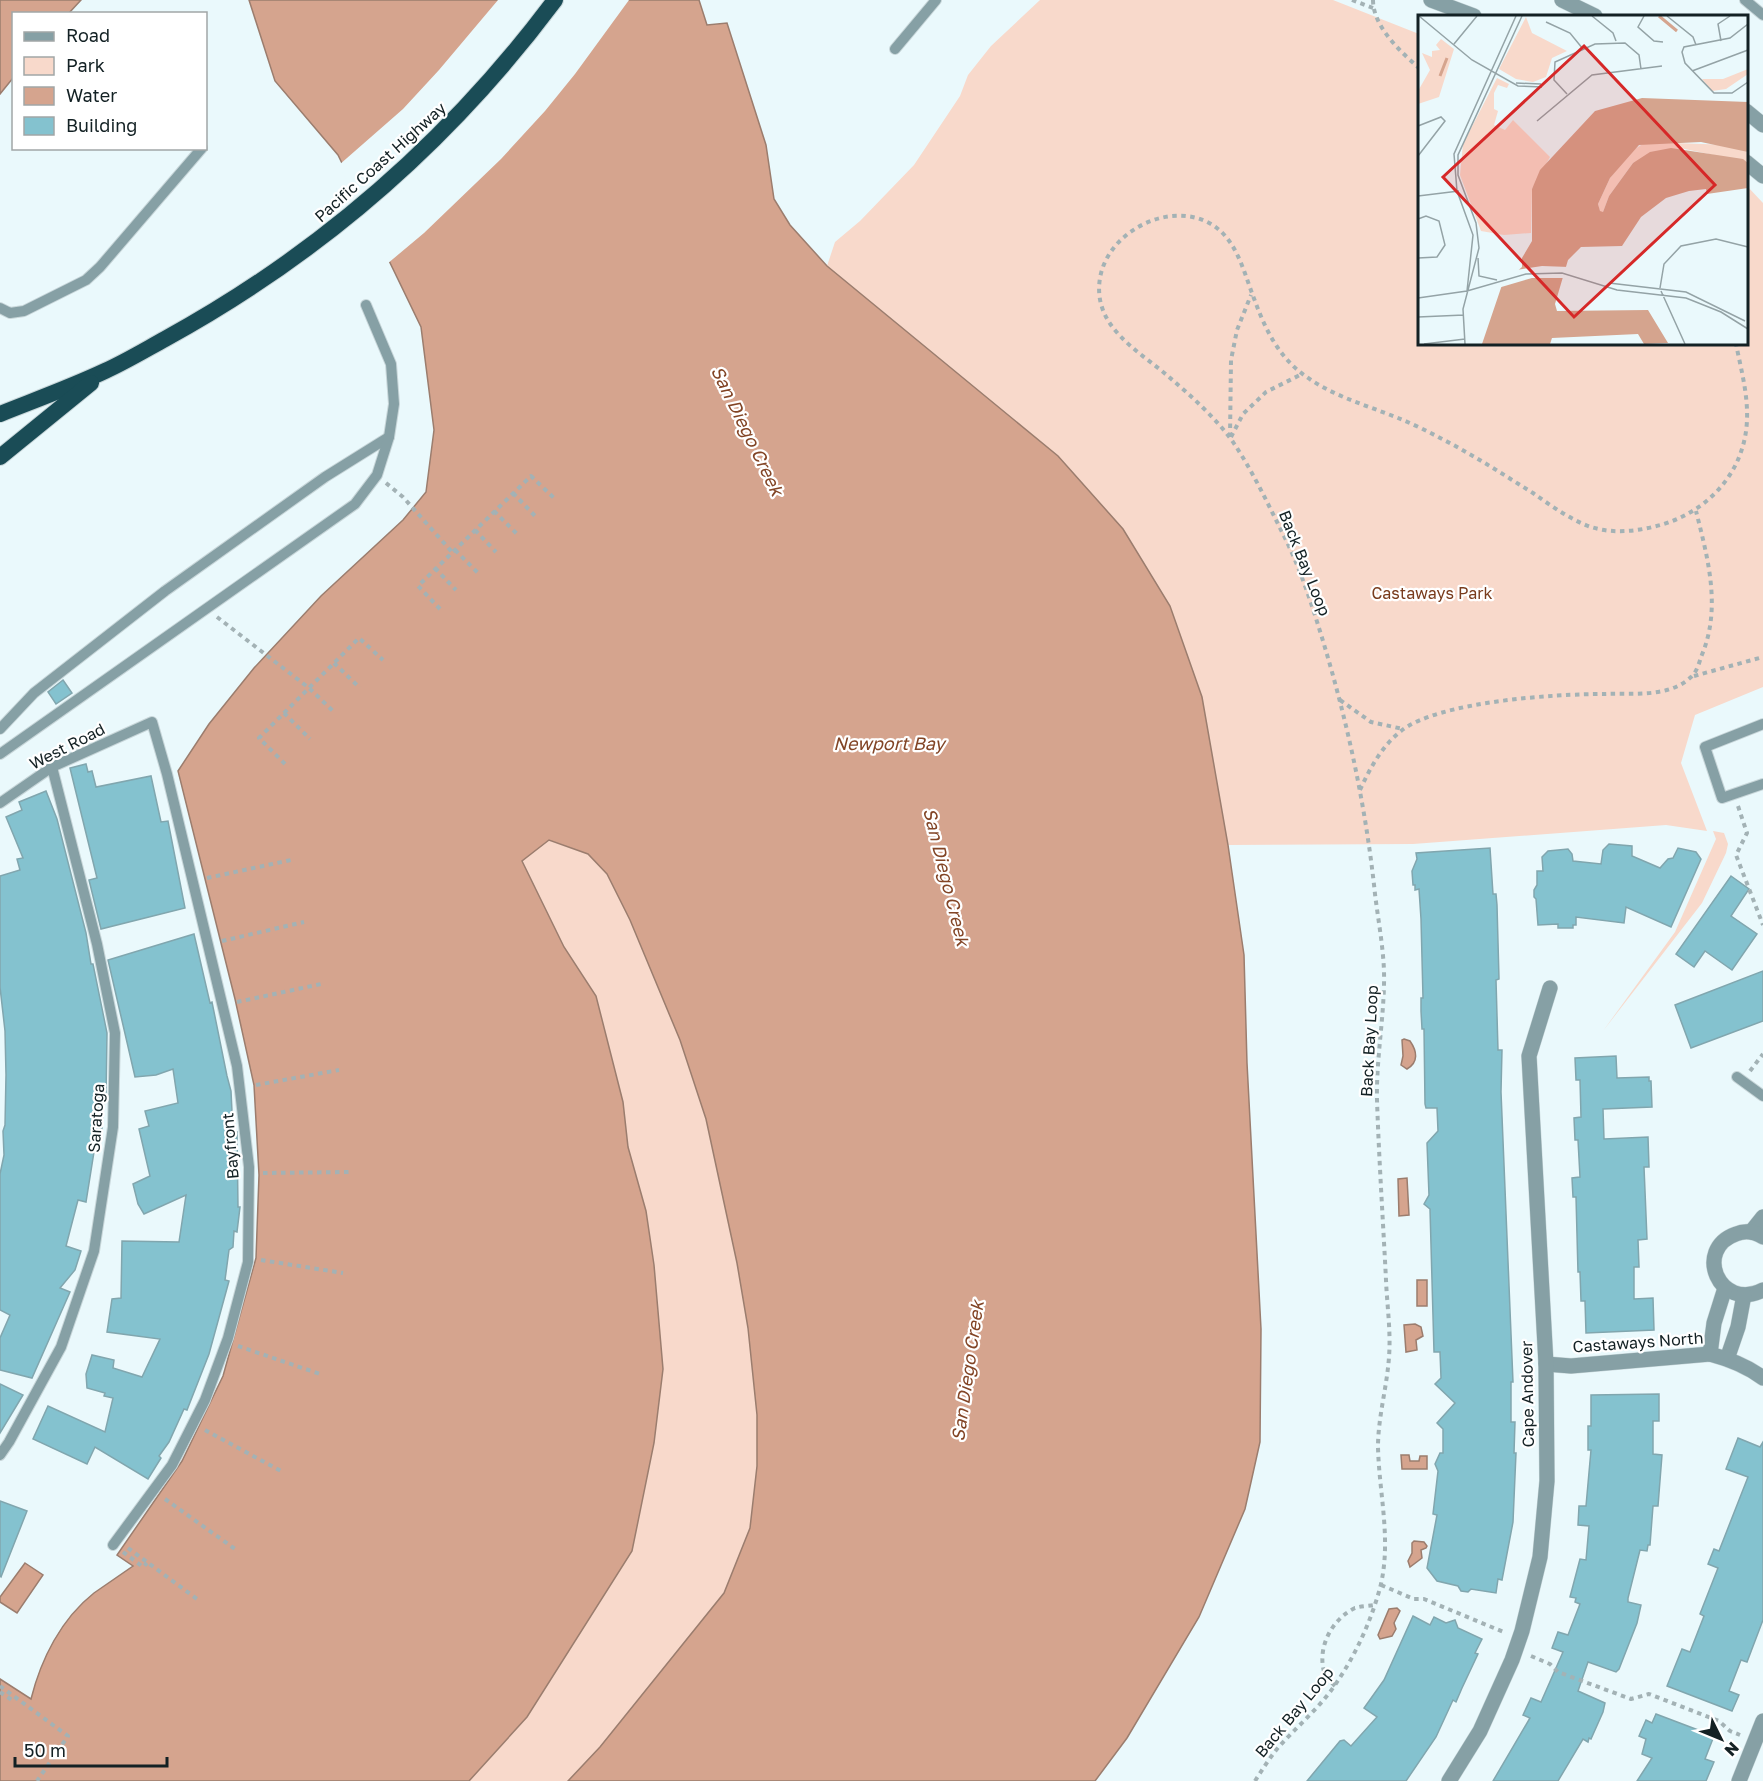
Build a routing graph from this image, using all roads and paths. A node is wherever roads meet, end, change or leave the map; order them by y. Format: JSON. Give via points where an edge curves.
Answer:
{"nodes":[{"id":1,"x":555,"y":0,"type":"edge"},
{"id":2,"x":936,"y":0,"type":"edge"},
{"id":3,"x":1352,"y":0,"type":"edge"},
{"id":4,"x":1374,"y":0,"type":"edge"},
{"id":5,"x":1431,"y":0,"type":"edge"},
{"id":6,"x":1562,"y":0,"type":"edge"},
{"id":7,"x":1745,"y":0,"type":"edge"},
{"id":8,"x":1373,"y":8,"type":"junction"},
{"id":9,"x":1582,"y":8,"type":"edge"},
{"id":10,"x":1471,"y":15,"type":"edge"},
{"id":11,"x":1763,"y":15,"type":"edge"},
{"id":12,"x":895,"y":49,"type":"dead end"},
{"id":13,"x":1418,"y":68,"type":"edge"},
{"id":14,"x":1748,"y":113,"type":"edge"},
{"id":15,"x":1763,"y":125,"type":"edge"},
{"id":16,"x":201,"y":150,"type":"edge"},
{"id":17,"x":1748,"y":164,"type":"edge"},
{"id":18,"x":1763,"y":176,"type":"edge"},
{"id":19,"x":1252,"y":294,"type":"junction"},
{"id":20,"x":366,"y":304,"type":"dead end"},
{"id":21,"x":0,"y":308,"type":"edge"},
{"id":22,"x":1736,"y":345,"type":"edge"},
{"id":23,"x":106,"y":371,"type":"junction"},
{"id":24,"x":1302,"y":374,"type":"junction"},
{"id":25,"x":0,"y":414,"type":"edge"},
{"id":26,"x":389,"y":437,"type":"junction"},
{"id":27,"x":1230,"y":438,"type":"junction"},
{"id":28,"x":0,"y":457,"type":"edge"},
{"id":29,"x":513,"y":493,"type":"junction"},
{"id":30,"x":403,"y":497,"type":"dead end"},
{"id":31,"x":554,"y":498,"type":"dead end"},
{"id":32,"x":495,"y":511,"type":"junction"},
{"id":33,"x":1696,"y":511,"type":"junction"},
{"id":34,"x":536,"y":517,"type":"dead end"},
{"id":35,"x":475,"y":530,"type":"junction"},
{"id":36,"x":518,"y":535,"type":"dead end"},
{"id":37,"x":454,"y":551,"type":"junction"},
{"id":38,"x":496,"y":552,"type":"dead end"},
{"id":39,"x":435,"y":568,"type":"junction"},
{"id":40,"x":478,"y":573,"type":"dead end"},
{"id":41,"x":456,"y":590,"type":"dead end"},
{"id":42,"x":205,"y":608,"type":"junction"},
{"id":43,"x":440,"y":609,"type":"dead end"},
{"id":44,"x":1763,"y":657,"type":"edge"},
{"id":45,"x":383,"y":660,"type":"dead end"},
{"id":46,"x":334,"y":663,"type":"junction"},
{"id":47,"x":1693,"y":676,"type":"junction"},
{"id":48,"x":309,"y":688,"type":"junction"},
{"id":49,"x":360,"y":688,"type":"dead end"},
{"id":50,"x":1340,"y":699,"type":"junction"},
{"id":51,"x":335,"y":712,"type":"dead end"},
{"id":52,"x":284,"y":713,"type":"junction"},
{"id":53,"x":152,"y":722,"type":"joint"},
{"id":54,"x":1763,"y":724,"type":"edge"},
{"id":55,"x":0,"y":729,"type":"edge"},
{"id":56,"x":1403,"y":729,"type":"junction"},
{"id":57,"x":310,"y":739,"type":"dead end"},
{"id":58,"x":0,"y":754,"type":"edge"},
{"id":59,"x":285,"y":764,"type":"dead end"},
{"id":60,"x":52,"y":767,"type":"junction"},
{"id":61,"x":1763,"y":784,"type":"edge"},
{"id":62,"x":1360,"y":790,"type":"junction"},
{"id":63,"x":1734,"y":794,"type":"junction"},
{"id":64,"x":0,"y":803,"type":"edge"},
{"id":65,"x":291,"y":860,"type":"dead end"},
{"id":66,"x":209,"y":888,"type":"dead end"},
{"id":67,"x":304,"y":922,"type":"dead end"},
{"id":68,"x":1763,"y":925,"type":"edge"},
{"id":69,"x":220,"y":931,"type":"dead end"},
{"id":70,"x":222,"y":941,"type":"junction"},
{"id":71,"x":225,"y":951,"type":"dead end"},
{"id":72,"x":321,"y":984,"type":"dead end"},
{"id":73,"x":1550,"y":988,"type":"dead end"},
{"id":74,"x":234,"y":991,"type":"dead end"},
{"id":75,"x":237,"y":1002,"type":"junction"},
{"id":76,"x":239,"y":1012,"type":"dead end"},
{"id":77,"x":339,"y":1071,"type":"dead end"},
{"id":78,"x":254,"y":1074,"type":"dead end"},
{"id":79,"x":1737,"y":1077,"type":"dead end"},
{"id":80,"x":256,"y":1085,"type":"junction"},
{"id":81,"x":1763,"y":1095,"type":"edge"},
{"id":82,"x":257,"y":1096,"type":"dead end"},
{"id":83,"x":262,"y":1162,"type":"dead end"},
{"id":84,"x":350,"y":1172,"type":"dead end"},
{"id":85,"x":262,"y":1173,"type":"junction"},
{"id":86,"x":262,"y":1183,"type":"dead end"},
{"id":87,"x":1763,"y":1217,"type":"edge"},
{"id":88,"x":1757,"y":1235,"type":"edge"},
{"id":89,"x":258,"y":1260,"type":"dead end"},
{"id":90,"x":343,"y":1273,"type":"dead end"},
{"id":91,"x":1725,"y":1288,"type":"junction"},
{"id":92,"x":1763,"y":1290,"type":"edge"},
{"id":93,"x":1744,"y":1295,"type":"junction"},
{"id":94,"x":240,"y":1336,"type":"dead end"},
{"id":95,"x":237,"y":1346,"type":"junction"},
{"id":96,"x":1710,"y":1354,"type":"junction"},
{"id":97,"x":234,"y":1356,"type":"dead end"},
{"id":98,"x":1727,"y":1359,"type":"junction"},
{"id":99,"x":1546,"y":1364,"type":"junction"},
{"id":100,"x":320,"y":1374,"type":"dead end"},
{"id":101,"x":1763,"y":1378,"type":"edge"},
{"id":102,"x":209,"y":1419,"type":"dead end"},
{"id":103,"x":204,"y":1430,"type":"junction"},
{"id":104,"x":200,"y":1439,"type":"dead end"},
{"id":105,"x":0,"y":1455,"type":"edge"},
{"id":106,"x":281,"y":1471,"type":"dead end"},
{"id":107,"x":169,"y":1490,"type":"dead end"},
{"id":108,"x":164,"y":1498,"type":"junction"},
{"id":109,"x":158,"y":1507,"type":"dead end"},
{"id":110,"x":133,"y":1540,"type":"dead end"},
{"id":111,"x":113,"y":1545,"type":"joint"},
{"id":112,"x":235,"y":1549,"type":"dead end"},
{"id":113,"x":147,"y":1563,"type":"junction"},
{"id":114,"x":1381,"y":1586,"type":"junction"},
{"id":115,"x":197,"y":1599,"type":"dead end"},
{"id":116,"x":1375,"y":1604,"type":"junction"},
{"id":117,"x":1518,"y":1644,"type":"junction"},
{"id":118,"x":0,"y":1686,"type":"edge"},
{"id":119,"x":1335,"y":1686,"type":"junction"},
{"id":120,"x":0,"y":1692,"type":"edge"},
{"id":121,"x":17,"y":1698,"type":"junction"},
{"id":122,"x":1763,"y":1720,"type":"edge"},
{"id":123,"x":1757,"y":1747,"type":"edge"},
{"id":124,"x":37,"y":1781,"type":"edge"},
{"id":125,"x":1255,"y":1781,"type":"edge"},
{"id":126,"x":1449,"y":1781,"type":"edge"},
{"id":127,"x":1739,"y":1781,"type":"edge"}],
"edges":[{"from":1,"to":23,"type":"highway","name":"Pacific Coast Highway","via":[[465,110],[326,236],[242,295]]},
{"from":2,"to":12,"type":"lane"},
{"from":3,"to":8,"type":"path"},
{"from":4,"to":8,"type":"path"},
{"from":5,"to":10,"type":"street"},
{"from":6,"to":9,"type":"street"},
{"from":7,"to":11,"type":"lane"},
{"from":8,"to":13,"type":"path","via":[[1388,35]]},
{"from":14,"to":15,"type":"street"},
{"from":16,"to":21,"type":"lane","via":[[86,280],[24,311],[10,313]]},
{"from":17,"to":18,"type":"street"},
{"from":19,"to":24,"type":"path","name":"Back Bay Loop","via":[[1277,346]]},
{"from":19,"to":27,"type":"path","via":[[1237,330],[1231,360]]},
{"from":19,"to":27,"type":"path","name":"Back Bay Loop","via":[[1235,249],[1224,234],[1214,225],[1183,216],[1165,217],[1128,232],[1113,249],[1100,277],[1105,317],[1113,329],[1186,392]]},
{"from":20,"to":26,"type":"lane","via":[[391,364],[394,404]]},
{"from":22,"to":33,"type":"path","name":"Back Bay Loop","via":[[1746,395],[1743,447],[1724,484]]},
{"from":23,"to":25,"type":"highway","name":"Pacific Coast Highway"},
{"from":23,"to":28,"type":"highway","name":"Pacific Coast Highway"},
{"from":24,"to":27,"type":"path","via":[[1266,392],[1243,414]]},
{"from":24,"to":33,"type":"path","name":"Back Bay Loop","via":[[1344,398],[1443,439],[1592,527],[1638,530]]},
{"from":26,"to":42,"type":"lane","via":[[377,476],[355,504]]},
{"from":26,"to":55,"type":"lane","via":[[325,477],[165,591],[34,693]]},
{"from":27,"to":50,"type":"path","name":"Back Bay Loop","via":[[1286,539]]},
{"from":29,"to":31,"type":"path","via":[[531,476]]},
{"from":29,"to":32,"type":"path"},
{"from":29,"to":34,"type":"path"},
{"from":30,"to":37,"type":"path"},
{"from":32,"to":35,"type":"path"},
{"from":32,"to":36,"type":"path"},
{"from":33,"to":47,"type":"path","via":[[1712,576],[1712,609],[1707,644]]},
{"from":35,"to":37,"type":"path"},
{"from":35,"to":38,"type":"path"},
{"from":37,"to":39,"type":"path"},
{"from":37,"to":40,"type":"path"},
{"from":39,"to":41,"type":"path"},
{"from":39,"to":43,"type":"path","via":[[418,586]]},
{"from":42,"to":48,"type":"path"},
{"from":42,"to":58,"type":"lane"},
{"from":44,"to":47,"type":"path"},
{"from":45,"to":46,"type":"path","via":[[359,638]]},
{"from":46,"to":48,"type":"path"},
{"from":46,"to":49,"type":"path"},
{"from":47,"to":56,"type":"path","via":[[1677,687],[1646,693],[1500,701],[1434,714]]},
{"from":48,"to":51,"type":"path"},
{"from":48,"to":52,"type":"path"},
{"from":50,"to":56,"type":"path","via":[[1371,722]]},
{"from":50,"to":62,"type":"path","name":"Back Bay Loop"},
{"from":52,"to":57,"type":"path"},
{"from":52,"to":59,"type":"path","via":[[259,738]]},
{"from":53,"to":60,"type":"lane","name":"West Road"},
{"from":53,"to":111,"type":"lane","name":"Bayfront","via":[[237,1066],[249,1167],[248,1262],[228,1338],[205,1400],[172,1465]]},
{"from":54,"to":63,"type":"lane","via":[[1705,747],[1722,798]]},
{"from":56,"to":62,"type":"path","via":[[1381,751]]},
{"from":60,"to":64,"type":"lane","name":"West Road"},
{"from":60,"to":105,"type":"lane","name":"Saratoga","via":[[115,1033],[113,1127],[94,1251],[61,1347]]},
{"from":61,"to":63,"type":"lane"},
{"from":62,"to":114,"type":"path","name":"Back Bay Loop","via":[[1384,968],[1377,1089],[1390,1354],[1378,1443],[1385,1529]]},
{"from":63,"to":68,"type":"path","via":[[1747,833],[1736,855]]},
{"from":65,"to":66,"type":"path","via":[[207,878]]},
{"from":67,"to":70,"type":"path"},
{"from":69,"to":70,"type":"path"},
{"from":70,"to":71,"type":"path"},
{"from":72,"to":75,"type":"path"},
{"from":73,"to":99,"type":"street","name":"Cape Andover","via":[[1529,1056]]},
{"from":74,"to":75,"type":"path"},
{"from":75,"to":76,"type":"path"},
{"from":77,"to":80,"type":"path"},
{"from":78,"to":80,"type":"path"},
{"from":79,"to":81,"type":"lane"},
{"from":80,"to":82,"type":"path"},
{"from":83,"to":85,"type":"path"},
{"from":84,"to":85,"type":"path"},
{"from":85,"to":86,"type":"path"},
{"from":87,"to":88,"type":"street"},
{"from":88,"to":91,"type":"street","via":[[1731,1235],[1717,1250],[1715,1270]]},
{"from":89,"to":90,"type":"path"},
{"from":91,"to":93,"type":"street"},
{"from":91,"to":96,"type":"street"},
{"from":92,"to":93,"type":"street"},
{"from":93,"to":98,"type":"street"},
{"from":94,"to":95,"type":"path"},
{"from":95,"to":97,"type":"path"},
{"from":95,"to":100,"type":"path"},
{"from":96,"to":98,"type":"street","name":"Castaways North"},
{"from":96,"to":99,"type":"street","name":"Castaways North","via":[[1571,1366]]},
{"from":98,"to":101,"type":"street","name":"Castaways North"},
{"from":99,"to":117,"type":"street","name":"Cape Andover","via":[[1545,1517],[1540,1557]]},
{"from":102,"to":103,"type":"path"},
{"from":103,"to":104,"type":"path"},
{"from":103,"to":106,"type":"path"},
{"from":107,"to":108,"type":"path"},
{"from":108,"to":109,"type":"path"},
{"from":108,"to":112,"type":"path"},
{"from":110,"to":113,"type":"path","via":[[127,1548]]},
{"from":111,"to":113,"type":"path","via":[[143,1567]]},
{"from":113,"to":115,"type":"path"},
{"from":114,"to":116,"type":"path","name":"Back Bay Loop"},
{"from":114,"to":117,"type":"path","via":[[1495,1628]]},
{"from":116,"to":119,"type":"path","name":"Back Bay Loop","via":[[1360,1643]]},
{"from":116,"to":119,"type":"path","via":[[1356,1608],[1341,1618],[1329,1634],[1323,1648],[1323,1668]]},
{"from":117,"to":123,"type":"path","via":[[1558,1672],[1631,1699],[1649,1694],[1719,1721]]},
{"from":117,"to":126,"type":"street","name":"Cape Andover","via":[[1480,1731]]},
{"from":118,"to":121,"type":"path"},
{"from":119,"to":125,"type":"path","name":"Back Bay Loop","via":[[1272,1755]]},
{"from":120,"to":121,"type":"path","via":[[12,1700]]},
{"from":121,"to":124,"type":"path","via":[[69,1736]]},
{"from":122,"to":123,"type":"street"},
{"from":123,"to":127,"type":"street"}]}
